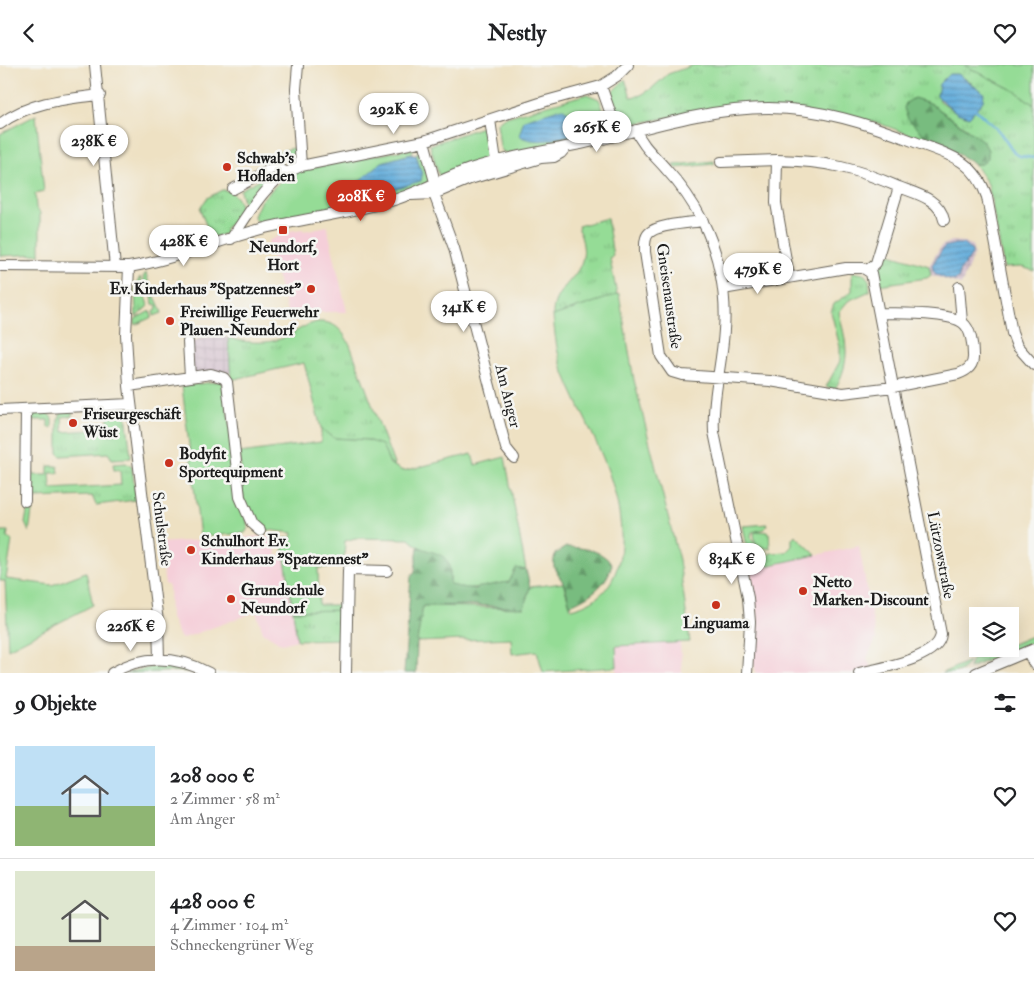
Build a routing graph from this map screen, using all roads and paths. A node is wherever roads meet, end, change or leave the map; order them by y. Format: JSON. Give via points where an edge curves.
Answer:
{"nodes":[{"id":1,"x":95,"y":65,"type":"edge"},
{"id":2,"x":298,"y":65,"type":"edge"},
{"id":3,"x":628,"y":65,"type":"edge"},
{"id":4,"x":602,"y":86,"type":"junction"},
{"id":5,"x":100,"y":95,"type":"junction"},
{"id":6,"x":490,"y":120,"type":"junction"},
{"id":7,"x":0,"y":124,"type":"edge"},
{"id":8,"x":636,"y":130,"type":"junction"},
{"id":9,"x":618,"y":134,"type":"junction"},
{"id":10,"x":424,"y":141,"type":"junction"},
{"id":11,"x":566,"y":147,"type":"junction"},
{"id":12,"x":777,"y":160,"type":"junction"},
{"id":13,"x":496,"y":161,"type":"junction"},
{"id":14,"x":721,"y":162,"type":"dead end"},
{"id":15,"x":301,"y":166,"type":"junction"},
{"id":16,"x":286,"y":172,"type":"junction"},
{"id":17,"x":435,"y":183,"type":"junction"},
{"id":18,"x":899,"y":187,"type":"junction"},
{"id":19,"x":233,"y":189,"type":"dead end"},
{"id":20,"x":434,"y":194,"type":"junction"},
{"id":21,"x":410,"y":195,"type":"junction"},
{"id":22,"x":944,"y":220,"type":"dead end"},
{"id":23,"x":702,"y":221,"type":"junction"},
{"id":24,"x":231,"y":239,"type":"junction"},
{"id":25,"x":0,"y":266,"type":"edge"},
{"id":26,"x":115,"y":267,"type":"junction"},
{"id":27,"x":129,"y":267,"type":"junction"},
{"id":28,"x":870,"y":271,"type":"junction"},
{"id":29,"x":789,"y":277,"type":"junction"},
{"id":30,"x":959,"y":287,"type":"dead end"},
{"id":31,"x":723,"y":289,"type":"junction"},
{"id":32,"x":879,"y":313,"type":"junction"},
{"id":33,"x":962,"y":322,"type":"junction"},
{"id":34,"x":188,"y":343,"type":"dead end"},
{"id":35,"x":1034,"y":365,"type":"edge"},
{"id":36,"x":190,"y":377,"type":"junction"},
{"id":37,"x":716,"y":377,"type":"junction"},
{"id":38,"x":129,"y":387,"type":"junction"},
{"id":39,"x":893,"y":387,"type":"junction"},
{"id":40,"x":131,"y":404,"type":"junction"},
{"id":41,"x":26,"y":409,"type":"junction"},
{"id":42,"x":0,"y":410,"type":"edge"},
{"id":43,"x":514,"y":458,"type":"dead end"},
{"id":44,"x":25,"y":501,"type":"dead end"},
{"id":45,"x":260,"y":531,"type":"dead end"},
{"id":46,"x":386,"y":571,"type":"dead end"},
{"id":47,"x":1031,"y":651,"type":"edge"},
{"id":48,"x":159,"y":659,"type":"junction"},
{"id":49,"x":1034,"y":664,"type":"edge"},
{"id":50,"x":112,"y":673,"type":"edge"},
{"id":51,"x":209,"y":673,"type":"edge"},
{"id":52,"x":346,"y":673,"type":"edge"},
{"id":53,"x":747,"y":673,"type":"edge"},
{"id":54,"x":859,"y":673,"type":"edge"},
{"id":55,"x":976,"y":673,"type":"edge"}],
"edges":[{"from":1,"to":5,"type":"street"},
{"from":2,"to":15,"type":"street","via":[[296,89]]},
{"from":3,"to":4,"type":"street"},
{"from":4,"to":6,"type":"street"},
{"from":4,"to":9,"type":"street"},
{"from":5,"to":7,"type":"street","via":[[41,104]]},
{"from":5,"to":26,"type":"street"},
{"from":6,"to":10,"type":"street"},
{"from":6,"to":13,"type":"street"},
{"from":8,"to":9,"type":"street"},
{"from":8,"to":23,"type":"street","via":[[646,148],[679,185]]},
{"from":8,"to":35,"type":"street","via":[[730,111],[800,110],[874,126],[953,157],[970,167],[981,181],[993,227],[1012,333],[1017,346]]},
{"from":9,"to":11,"type":"street"},
{"from":10,"to":15,"type":"street"},
{"from":10,"to":17,"type":"street"},
{"from":11,"to":13,"type":"street"},
{"from":11,"to":20,"type":"street","via":[[554,157],[470,179]]},
{"from":12,"to":14,"type":"street"},
{"from":12,"to":18,"type":"street","via":[[837,165],[868,173]]},
{"from":12,"to":29,"type":"street","via":[[776,203]]},
{"from":13,"to":17,"type":"street"},
{"from":15,"to":16,"type":"street"},
{"from":16,"to":19,"type":"street","via":[[275,167]]},
{"from":16,"to":24,"type":"street","via":[[270,185]]},
{"from":17,"to":21,"type":"street"},
{"from":18,"to":22,"type":"street","via":[[936,204],[942,210]]},
{"from":18,"to":28,"type":"street","via":[[876,263]]},
{"from":20,"to":21,"type":"street"},
{"from":20,"to":43,"type":"street","name":"Am Anger","via":[[454,248],[506,448]]},
{"from":21,"to":24,"type":"street"},
{"from":23,"to":31,"type":"street"},
{"from":23,"to":37,"type":"street","name":"Gneisenaustraße","via":[[657,228],[645,239],[645,252],[661,356],[667,367],[682,375]]},
{"from":24,"to":27,"type":"street"},
{"from":25,"to":26,"type":"street"},
{"from":26,"to":27,"type":"street"},
{"from":27,"to":38,"type":"street","name":"Schulstraße","via":[[126,335]]},
{"from":28,"to":29,"type":"street","via":[[846,268]]},
{"from":28,"to":32,"type":"street","name":"Lützowstraße"},
{"from":29,"to":31,"type":"street"},
{"from":30,"to":33,"type":"street"},
{"from":31,"to":37,"type":"street","via":[[724,329]]},
{"from":32,"to":33,"type":"street","via":[[946,317]]},
{"from":32,"to":39,"type":"street","name":"Lützowstraße"},
{"from":33,"to":39,"type":"street","via":[[967,327],[974,359],[967,372]]},
{"from":34,"to":36,"type":"street"},
{"from":36,"to":38,"type":"street"},
{"from":36,"to":45,"type":"street","via":[[220,375],[227,382],[240,497],[252,524]]},
{"from":37,"to":39,"type":"street","via":[[770,381],[843,393]]},
{"from":37,"to":53,"type":"street","via":[[714,432],[748,598]]},
{"from":38,"to":40,"type":"street","name":"Schulstraße"},
{"from":39,"to":54,"type":"street","name":"Lützowstraße","via":[[941,638],[936,647],[899,664]]},
{"from":40,"to":41,"type":"street"},
{"from":40,"to":48,"type":"street","name":"Schulstraße","via":[[158,622]]},
{"from":41,"to":42,"type":"street"},
{"from":41,"to":44,"type":"street"},
{"from":46,"to":52,"type":"street","via":[[348,570]]},
{"from":47,"to":49,"type":"street"},
{"from":47,"to":55,"type":"street"},
{"from":48,"to":50,"type":"street"},
{"from":48,"to":51,"type":"street","via":[[182,661]]}]}
